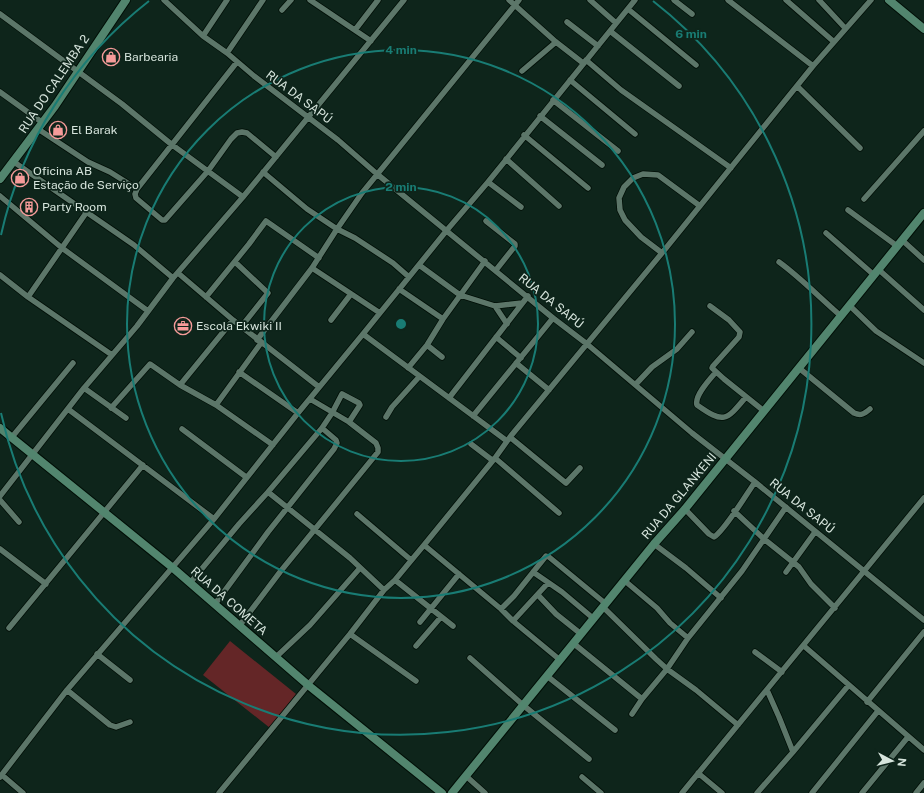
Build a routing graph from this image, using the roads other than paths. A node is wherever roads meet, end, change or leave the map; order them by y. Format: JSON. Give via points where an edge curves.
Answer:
{"nodes":[{"id":1,"x":126,"y":0,"type":"edge"},
{"id":2,"x":164,"y":0,"type":"edge"},
{"id":3,"x":228,"y":0,"type":"edge"},
{"id":4,"x":263,"y":0,"type":"edge"},
{"id":5,"x":291,"y":0,"type":"edge"},
{"id":6,"x":310,"y":0,"type":"edge"},
{"id":7,"x":378,"y":0,"type":"edge"},
{"id":8,"x":404,"y":0,"type":"edge"},
{"id":9,"x":509,"y":0,"type":"edge"},
{"id":10,"x":590,"y":0,"type":"edge"},
{"id":11,"x":635,"y":0,"type":"edge"},
{"id":12,"x":674,"y":0,"type":"edge"},
{"id":13,"x":728,"y":0,"type":"edge"},
{"id":14,"x":786,"y":0,"type":"edge"},
{"id":15,"x":819,"y":0,"type":"edge"},
{"id":16,"x":871,"y":0,"type":"edge"},
{"id":17,"x":889,"y":0,"type":"edge"},
{"id":18,"x":172,"y":2,"type":"edge"},
{"id":19,"x":517,"y":2,"type":"edge"},
{"id":20,"x":628,"y":9,"type":"junction"},
{"id":21,"x":282,"y":10,"type":"dead end"},
{"id":22,"x":0,"y":14,"type":"edge"},
{"id":23,"x":692,"y":14,"type":"dead end"},
{"id":24,"x":567,"y":22,"type":"dead end"},
{"id":25,"x":616,"y":23,"type":"junction"},
{"id":26,"x":845,"y":28,"type":"junction"},
{"id":27,"x":924,"y":29,"type":"edge"},
{"id":28,"x":355,"y":30,"type":"junction"},
{"id":29,"x":610,"y":31,"type":"junction"},
{"id":30,"x":203,"y":36,"type":"junction"},
{"id":31,"x":371,"y":41,"type":"junction"},
{"id":32,"x":833,"y":41,"type":"junction"},
{"id":33,"x":556,"y":42,"type":"junction"},
{"id":34,"x":598,"y":46,"type":"junction"},
{"id":35,"x":227,"y":53,"type":"junction"},
{"id":36,"x":237,"y":62,"type":"junction"},
{"id":37,"x":585,"y":62,"type":"junction"},
{"id":38,"x":696,"y":65,"type":"dead end"},
{"id":39,"x":813,"y":66,"type":"junction"},
{"id":40,"x":522,"y":71,"type":"dead end"},
{"id":41,"x":78,"y":72,"type":"junction"},
{"id":42,"x":570,"y":80,"type":"junction"},
{"id":43,"x":679,"y":86,"type":"dead end"},
{"id":44,"x":797,"y":86,"type":"junction"},
{"id":45,"x":0,"y":92,"type":"edge"},
{"id":46,"x":553,"y":100,"type":"junction"},
{"id":47,"x":540,"y":116,"type":"junction"},
{"id":48,"x":309,"y":117,"type":"junction"},
{"id":49,"x":41,"y":126,"type":"junction"},
{"id":50,"x":924,"y":131,"type":"edge"},
{"id":51,"x":635,"y":134,"type":"dead end"},
{"id":52,"x":524,"y":135,"type":"junction"},
{"id":53,"x":171,"y":144,"type":"junction"},
{"id":54,"x":860,"y":148,"type":"dead end"},
{"id":55,"x":618,"y":151,"type":"dead end"},
{"id":56,"x":276,"y":157,"type":"junction"},
{"id":57,"x":506,"y":159,"type":"junction"},
{"id":58,"x":14,"y":162,"type":"junction"},
{"id":59,"x":602,"y":165,"type":"dead end"},
{"id":60,"x":731,"y":168,"type":"junction"},
{"id":61,"x":208,"y":171,"type":"junction"},
{"id":62,"x":263,"y":172,"type":"junction"},
{"id":63,"x":377,"y":174,"type":"junction"},
{"id":64,"x":1,"y":177,"type":"edge"},
{"id":65,"x":488,"y":182,"type":"junction"},
{"id":66,"x":588,"y":188,"type":"dead end"},
{"id":67,"x":137,"y":189,"type":"junction"},
{"id":68,"x":0,"y":196,"type":"edge"},
{"id":69,"x":243,"y":197,"type":"junction"},
{"id":70,"x":864,"y":198,"type":"dead end"},
{"id":71,"x":559,"y":206,"type":"dead end"},
{"id":72,"x":700,"y":206,"type":"junction"},
{"id":73,"x":521,"y":207,"type":"dead end"},
{"id":74,"x":848,"y":210,"type":"dead end"},
{"id":75,"x":86,"y":213,"type":"junction"},
{"id":76,"x":924,"y":213,"type":"edge"},
{"id":77,"x":486,"y":221,"type":"dead end"},
{"id":78,"x":337,"y":229,"type":"junction"},
{"id":79,"x":447,"y":230,"type":"junction"},
{"id":80,"x":826,"y":233,"type":"dead end"},
{"id":81,"x":899,"y":243,"type":"junction"},
{"id":82,"x":62,"y":248,"type":"junction"},
{"id":83,"x":662,"y":253,"type":"junction"},
{"id":84,"x":318,"y":258,"type":"junction"},
{"id":85,"x":924,"y":260,"type":"edge"},
{"id":86,"x":485,"y":261,"type":"junction"},
{"id":87,"x":235,"y":262,"type":"junction"},
{"id":88,"x":779,"y":262,"type":"dead end"},
{"id":89,"x":419,"y":265,"type":"junction"},
{"id":90,"x":312,"y":268,"type":"junction"},
{"id":91,"x":496,"y":270,"type":"junction"},
{"id":92,"x":876,"y":272,"type":"junction"},
{"id":93,"x":178,"y":273,"type":"junction"},
{"id":94,"x":0,"y":275,"type":"edge"},
{"id":95,"x":409,"y":277,"type":"junction"},
{"id":96,"x":173,"y":278,"type":"junction"},
{"id":97,"x":399,"y":289,"type":"junction"},
{"id":98,"x":351,"y":294,"type":"junction"},
{"id":99,"x":460,"y":295,"type":"junction"},
{"id":100,"x":528,"y":296,"type":"junction"},
{"id":101,"x":28,"y":297,"type":"junction"},
{"id":102,"x":206,"y":297,"type":"junction"},
{"id":103,"x":522,"y":303,"type":"junction"},
{"id":104,"x":495,"y":306,"type":"junction"},
{"id":105,"x":710,"y":306,"type":"dead end"},
{"id":106,"x":849,"y":306,"type":"junction"},
{"id":107,"x":924,"y":310,"type":"edge"},
{"id":108,"x":148,"y":311,"type":"junction"},
{"id":109,"x":380,"y":313,"type":"junction"},
{"id":110,"x":841,"y":316,"type":"junction"},
{"id":111,"x":553,"y":318,"type":"junction"},
{"id":112,"x":443,"y":319,"type":"junction"},
{"id":113,"x":232,"y":320,"type":"junction"},
{"id":114,"x":331,"y":320,"type":"dead end"},
{"id":115,"x":507,"y":324,"type":"junction"},
{"id":116,"x":241,"y":327,"type":"junction"},
{"id":117,"x":692,"y":332,"type":"dead end"},
{"id":118,"x":363,"y":334,"type":"junction"},
{"id":119,"x":496,"y":338,"type":"junction"},
{"id":120,"x":259,"y":341,"type":"junction"},
{"id":121,"x":588,"y":344,"type":"junction"},
{"id":122,"x":427,"y":345,"type":"junction"},
{"id":123,"x":112,"y":355,"type":"junction"},
{"id":124,"x":442,"y":357,"type":"dead end"},
{"id":125,"x":521,"y":358,"type":"junction"},
{"id":126,"x":516,"y":363,"type":"junction"},
{"id":127,"x":924,"y":363,"type":"edge"},
{"id":128,"x":73,"y":364,"type":"dead end"},
{"id":129,"x":408,"y":368,"type":"junction"},
{"id":130,"x":799,"y":368,"type":"junction"},
{"id":131,"x":239,"y":372,"type":"junction"},
{"id":132,"x":716,"y":372,"type":"junction"},
{"id":133,"x":419,"y":377,"type":"junction"},
{"id":134,"x":636,"y":384,"type":"junction"},
{"id":135,"x":180,"y":385,"type":"junction"},
{"id":136,"x":319,"y":387,"type":"junction"},
{"id":137,"x":84,"y":388,"type":"junction"},
{"id":138,"x":549,"y":390,"type":"junction"},
{"id":139,"x":746,"y":397,"type":"junction"},
{"id":140,"x":449,"y":398,"type":"junction"},
{"id":141,"x":310,"y":399,"type":"junction"},
{"id":142,"x":216,"y":405,"type":"junction"},
{"id":143,"x":111,"y":408,"type":"junction"},
{"id":144,"x":68,"y":409,"type":"junction"},
{"id":145,"x":870,"y":409,"type":"dead end"},
{"id":146,"x":764,"y":411,"type":"junction"},
{"id":147,"x":298,"y":413,"type":"junction"},
{"id":148,"x":332,"y":414,"type":"junction"},
{"id":149,"x":473,"y":416,"type":"junction"},
{"id":150,"x":386,"y":417,"type":"dead end"},
{"id":151,"x":126,"y":418,"type":"dead end"},
{"id":152,"x":349,"y":422,"type":"junction"},
{"id":153,"x":0,"y":428,"type":"edge"},
{"id":154,"x":322,"y":428,"type":"junction"},
{"id":155,"x":182,"y":429,"type":"dead end"},
{"id":156,"x":12,"y":437,"type":"junction"},
{"id":157,"x":508,"y":439,"type":"junction"},
{"id":158,"x":471,"y":444,"type":"dead end"},
{"id":159,"x":273,"y":445,"type":"junction"},
{"id":160,"x":34,"y":454,"type":"junction"},
{"id":161,"x":493,"y":459,"type":"junction"},
{"id":162,"x":726,"y":459,"type":"junction"},
{"id":163,"x":143,"y":465,"type":"junction"},
{"id":164,"x":580,"y":468,"type":"dead end"},
{"id":165,"x":246,"y":476,"type":"junction"},
{"id":166,"x":755,"y":482,"type":"junction"},
{"id":167,"x":268,"y":492,"type":"junction"},
{"id":168,"x":0,"y":496,"type":"edge"},
{"id":169,"x":924,"y":498,"type":"edge"},
{"id":170,"x":0,"y":500,"type":"edge"},
{"id":171,"x":786,"y":507,"type":"junction"},
{"id":172,"x":288,"y":509,"type":"junction"},
{"id":173,"x":685,"y":509,"type":"junction"},
{"id":174,"x":734,"y":511,"type":"junction"},
{"id":175,"x":104,"y":513,"type":"junction"},
{"id":176,"x":559,"y":513,"type":"dead end"},
{"id":177,"x":357,"y":514,"type":"dead end"},
{"id":178,"x":214,"y":520,"type":"junction"},
{"id":179,"x":19,"y":522,"type":"dead end"},
{"id":180,"x":315,"y":530,"type":"junction"},
{"id":181,"x":815,"y":532,"type":"junction"},
{"id":182,"x":764,"y":539,"type":"junction"},
{"id":183,"x":654,"y":544,"type":"junction"},
{"id":184,"x":424,"y":545,"type":"junction"},
{"id":185,"x":0,"y":549,"type":"edge"},
{"id":186,"x":411,"y":560,"type":"junction"},
{"id":187,"x":794,"y":562,"type":"junction"},
{"id":188,"x":173,"y":568,"type":"junction"},
{"id":189,"x":360,"y":568,"type":"junction"},
{"id":190,"x":865,"y":571,"type":"junction"},
{"id":191,"x":533,"y":572,"type":"junction"},
{"id":192,"x":786,"y":572,"type":"dead end"},
{"id":193,"x":459,"y":574,"type":"junction"},
{"id":194,"x":395,"y":580,"type":"junction"},
{"id":195,"x":625,"y":581,"type":"junction"},
{"id":196,"x":190,"y":582,"type":"junction"},
{"id":197,"x":548,"y":582,"type":"junction"},
{"id":198,"x":46,"y":584,"type":"junction"},
{"id":199,"x":384,"y":590,"type":"junction"},
{"id":200,"x":538,"y":595,"type":"junction"},
{"id":201,"x":721,"y":598,"type":"junction"},
{"id":202,"x":215,"y":604,"type":"junction"},
{"id":203,"x":605,"y":605,"type":"junction"},
{"id":204,"x":431,"y":608,"type":"junction"},
{"id":205,"x":835,"y":608,"type":"junction"},
{"id":206,"x":501,"y":609,"type":"junction"},
{"id":207,"x":441,"y":617,"type":"junction"},
{"id":208,"x":594,"y":619,"type":"junction"},
{"id":209,"x":924,"y":620,"type":"edge"},
{"id":210,"x":513,"y":621,"type":"junction"},
{"id":211,"x":420,"y":622,"type":"dead end"},
{"id":212,"x":240,"y":625,"type":"junction"},
{"id":213,"x":453,"y":626,"type":"dead end"},
{"id":214,"x":9,"y":628,"type":"dead end"},
{"id":215,"x":924,"y":632,"type":"edge"},
{"id":216,"x":350,"y":634,"type":"junction"},
{"id":217,"x":580,"y":634,"type":"junction"},
{"id":218,"x":688,"y":638,"type":"junction"},
{"id":219,"x":574,"y":644,"type":"junction"},
{"id":220,"x":416,"y":646,"type":"dead end"},
{"id":221,"x":804,"y":646,"type":"junction"},
{"id":222,"x":755,"y":652,"type":"dead end"},
{"id":223,"x":97,"y":654,"type":"junction"},
{"id":224,"x":276,"y":657,"type":"junction"},
{"id":225,"x":470,"y":658,"type":"dead end"},
{"id":226,"x":560,"y":660,"type":"junction"},
{"id":227,"x":667,"y":669,"type":"junction"},
{"id":228,"x":782,"y":672,"type":"junction"},
{"id":229,"x":547,"y":676,"type":"junction"},
{"id":230,"x":130,"y":680,"type":"dead end"},
{"id":231,"x":416,"y":681,"type":"dead end"},
{"id":232,"x":308,"y":685,"type":"junction"},
{"id":233,"x":848,"y":686,"type":"junction"},
{"id":234,"x":67,"y":690,"type":"junction"},
{"id":235,"x":766,"y":690,"type":"junction"},
{"id":236,"x":642,"y":699,"type":"junction"},
{"id":237,"x":867,"y":702,"type":"junction"},
{"id":238,"x":523,"y":705,"type":"junction"},
{"id":239,"x":878,"y":711,"type":"junction"},
{"id":240,"x":632,"y":714,"type":"dead end"},
{"id":241,"x":130,"y":722,"type":"dead end"},
{"id":242,"x":738,"y":725,"type":"junction"},
{"id":243,"x":615,"y":730,"type":"dead end"},
{"id":244,"x":908,"y":737,"type":"junction"},
{"id":245,"x":924,"y":750,"type":"edge"},
{"id":246,"x":793,"y":752,"type":"junction"},
{"id":247,"x":589,"y":759,"type":"dead end"},
{"id":248,"x":698,"y":773,"type":"junction"},
{"id":249,"x":1,"y":776,"type":"edge"},
{"id":250,"x":466,"y":776,"type":"junction"},
{"id":251,"x":582,"y":777,"type":"dead end"},
{"id":252,"x":924,"y":783,"type":"edge"},
{"id":253,"x":23,"y":793,"type":"edge"},
{"id":254,"x":219,"y":793,"type":"edge"},
{"id":255,"x":442,"y":793,"type":"edge"},
{"id":256,"x":452,"y":793,"type":"edge"},
{"id":257,"x":485,"y":793,"type":"edge"},
{"id":258,"x":600,"y":793,"type":"edge"},
{"id":259,"x":682,"y":793,"type":"edge"},
{"id":260,"x":722,"y":793,"type":"edge"},
{"id":261,"x":757,"y":793,"type":"edge"},
{"id":262,"x":812,"y":793,"type":"edge"},
{"id":263,"x":862,"y":793,"type":"edge"},
{"id":264,"x":916,"y":793,"type":"edge"}],
"edges":[{"from":1,"to":41,"type":"street","name":"RUA DO CALEMBA 2"},
{"from":2,"to":18,"type":"street","name":"RUA DA SAPÚ"},
{"from":3,"to":30,"type":"street"},
{"from":4,"to":35,"type":"street"},
{"from":5,"to":21,"type":"street"},
{"from":6,"to":28,"type":"street"},
{"from":7,"to":28,"type":"street"},
{"from":8,"to":31,"type":"street"},
{"from":9,"to":19,"type":"street"},
{"from":10,"to":25,"type":"street"},
{"from":11,"to":20,"type":"street"},
{"from":12,"to":23,"type":"street"},
{"from":13,"to":39,"type":"street"},
{"from":14,"to":32,"type":"street"},
{"from":15,"to":26,"type":"street"},
{"from":16,"to":26,"type":"street"},
{"from":17,"to":27,"type":"street"},
{"from":18,"to":30,"type":"street","name":"RUA DA SAPÚ"},
{"from":19,"to":33,"type":"street"},
{"from":19,"to":63,"type":"street"},
{"from":20,"to":25,"type":"street"},
{"from":20,"to":38,"type":"street"},
{"from":22,"to":41,"type":"street"},
{"from":24,"to":34,"type":"street"},
{"from":25,"to":29,"type":"street"},
{"from":26,"to":32,"type":"street"},
{"from":28,"to":31,"type":"street"},
{"from":29,"to":34,"type":"street"},
{"from":29,"to":43,"type":"street"},
{"from":30,"to":35,"type":"street","name":"RUA DA SAPÚ"},
{"from":31,"to":48,"type":"street"},
{"from":32,"to":39,"type":"street"},
{"from":33,"to":37,"type":"street"},
{"from":33,"to":40,"type":"street"},
{"from":34,"to":37,"type":"street"},
{"from":35,"to":36,"type":"street","name":"RUA DA SAPÚ"},
{"from":36,"to":48,"type":"street","name":"RUA DA SAPÚ"},
{"from":36,"to":53,"type":"street"},
{"from":37,"to":42,"type":"street"},
{"from":37,"to":60,"type":"street"},
{"from":39,"to":44,"type":"street"},
{"from":41,"to":49,"type":"street","name":"RUA DO CALEMBA 2"},
{"from":41,"to":53,"type":"street"},
{"from":42,"to":46,"type":"street"},
{"from":42,"to":51,"type":"street"},
{"from":44,"to":54,"type":"street"},
{"from":44,"to":60,"type":"street"},
{"from":45,"to":49,"type":"street"},
{"from":46,"to":47,"type":"street"},
{"from":46,"to":55,"type":"street"},
{"from":47,"to":52,"type":"street"},
{"from":47,"to":59,"type":"street"},
{"from":48,"to":56,"type":"street"},
{"from":48,"to":63,"type":"street","name":"RUA DA SAPÚ"},
{"from":49,"to":58,"type":"street","name":"RUA DO CALEMBA 2"},
{"from":49,"to":67,"type":"street","via":[[88,162]]},
{"from":50,"to":70,"type":"street"},
{"from":52,"to":57,"type":"street"},
{"from":52,"to":66,"type":"street"},
{"from":53,"to":61,"type":"street"},
{"from":53,"to":67,"type":"street"},
{"from":56,"to":61,"type":"street","via":[[246,133],[237,133]]},
{"from":56,"to":62,"type":"street"},
{"from":57,"to":65,"type":"street"},
{"from":57,"to":71,"type":"street"},
{"from":58,"to":64,"type":"street","name":"RUA DO CALEMBA 2"},
{"from":58,"to":75,"type":"street"},
{"from":60,"to":72,"type":"street"},
{"from":61,"to":67,"type":"street","via":[[165,220],[136,198]]},
{"from":61,"to":69,"type":"street"},
{"from":62,"to":69,"type":"street"},
{"from":62,"to":78,"type":"street","via":[[307,209]]},
{"from":63,"to":78,"type":"street"},
{"from":63,"to":79,"type":"street","name":"RUA DA SAPÚ"},
{"from":65,"to":73,"type":"street"},
{"from":65,"to":79,"type":"street"},
{"from":68,"to":82,"type":"street"},
{"from":69,"to":93,"type":"street"},
{"from":72,"to":83,"type":"street"},
{"from":72,"to":83,"type":"street","via":[[658,175],[643,174],[633,178],[624,187],[619,198],[620,210],[625,220],[641,237]]},
{"from":74,"to":81,"type":"street"},
{"from":75,"to":82,"type":"street"},
{"from":75,"to":96,"type":"street","via":[[134,245]]},
{"from":76,"to":81,"type":"street","name":"RUA DA GLANKENI"},
{"from":77,"to":91,"type":"street","via":[[515,244]]},
{"from":78,"to":84,"type":"street"},
{"from":78,"to":95,"type":"street","via":[[355,238]]},
{"from":79,"to":86,"type":"street","name":"RUA DA SAPÚ"},
{"from":79,"to":89,"type":"street"},
{"from":80,"to":92,"type":"street"},
{"from":81,"to":85,"type":"street"},
{"from":81,"to":92,"type":"street","name":"RUA DA GLANKENI"},
{"from":82,"to":101,"type":"street"},
{"from":82,"to":108,"type":"street"},
{"from":83,"to":121,"type":"street"},
{"from":84,"to":87,"type":"street","via":[[266,221]]},
{"from":84,"to":90,"type":"street"},
{"from":86,"to":91,"type":"street","name":"RUA DA SAPÚ"},
{"from":86,"to":99,"type":"street"},
{"from":87,"to":102,"type":"street"},
{"from":87,"to":116,"type":"street","via":[[268,292]]},
{"from":88,"to":110,"type":"street"},
{"from":89,"to":95,"type":"street"},
{"from":89,"to":99,"type":"street"},
{"from":90,"to":98,"type":"street"},
{"from":90,"to":120,"type":"street"},
{"from":91,"to":100,"type":"street","name":"RUA DA SAPÚ"},
{"from":92,"to":106,"type":"street","name":"RUA DA GLANKENI"},
{"from":92,"to":107,"type":"street"},
{"from":93,"to":96,"type":"street"},
{"from":93,"to":102,"type":"street"},
{"from":94,"to":101,"type":"street"},
{"from":95,"to":97,"type":"street"},
{"from":96,"to":108,"type":"street"},
{"from":97,"to":109,"type":"street"},
{"from":97,"to":112,"type":"street"},
{"from":98,"to":109,"type":"street"},
{"from":98,"to":114,"type":"street"},
{"from":99,"to":104,"type":"street"},
{"from":99,"to":112,"type":"street"},
{"from":100,"to":103,"type":"street"},
{"from":100,"to":111,"type":"street","name":"RUA DA SAPÚ"},
{"from":101,"to":123,"type":"street"},
{"from":102,"to":113,"type":"street"},
{"from":103,"to":104,"type":"street"},
{"from":103,"to":115,"type":"street"},
{"from":104,"to":115,"type":"street"},
{"from":105,"to":132,"type":"street","via":[[740,332],[739,337],[713,366]]},
{"from":106,"to":110,"type":"street","name":"RUA DA GLANKENI"},
{"from":106,"to":127,"type":"street","via":[[876,331]]},
{"from":108,"to":123,"type":"street"},
{"from":109,"to":118,"type":"street"},
{"from":110,"to":130,"type":"street","name":"RUA DA GLANKENI"},
{"from":111,"to":121,"type":"street","name":"RUA DA SAPÚ"},
{"from":111,"to":125,"type":"street"},
{"from":112,"to":122,"type":"street"},
{"from":113,"to":116,"type":"street"},
{"from":113,"to":135,"type":"street"},
{"from":115,"to":119,"type":"street"},
{"from":116,"to":120,"type":"street"},
{"from":117,"to":134,"type":"street"},
{"from":118,"to":129,"type":"street"},
{"from":118,"to":136,"type":"street"},
{"from":119,"to":125,"type":"street"},
{"from":119,"to":140,"type":"street"},
{"from":120,"to":131,"type":"street"},
{"from":120,"to":136,"type":"street"},
{"from":121,"to":134,"type":"street","name":"RUA DA SAPÚ"},
{"from":121,"to":138,"type":"street"},
{"from":122,"to":124,"type":"street"},
{"from":122,"to":129,"type":"street"},
{"from":123,"to":137,"type":"street"},
{"from":125,"to":126,"type":"street"},
{"from":126,"to":138,"type":"street"},
{"from":126,"to":149,"type":"street"},
{"from":128,"to":156,"type":"street"},
{"from":129,"to":133,"type":"street"},
{"from":130,"to":145,"type":"street","via":[[854,413],[863,415]]},
{"from":130,"to":146,"type":"street","name":"RUA DA GLANKENI"},
{"from":131,"to":142,"type":"street"},
{"from":131,"to":147,"type":"street"},
{"from":132,"to":139,"type":"street"},
{"from":132,"to":139,"type":"street","via":[[701,391],[697,404],[711,415],[727,418]]},
{"from":133,"to":140,"type":"street"},
{"from":133,"to":150,"type":"street"},
{"from":134,"to":162,"type":"street","name":"RUA DA SAPÚ"},
{"from":135,"to":142,"type":"street"},
{"from":135,"to":143,"type":"street","via":[[150,364]]},
{"from":136,"to":141,"type":"street"},
{"from":137,"to":143,"type":"street"},
{"from":137,"to":144,"type":"street"},
{"from":138,"to":157,"type":"street"},
{"from":139,"to":146,"type":"street"},
{"from":140,"to":149,"type":"street"},
{"from":141,"to":147,"type":"street"},
{"from":141,"to":148,"type":"street"},
{"from":142,"to":159,"type":"street"},
{"from":143,"to":151,"type":"street"},
{"from":144,"to":160,"type":"street"},
{"from":144,"to":163,"type":"street"},
{"from":146,"to":162,"type":"street","name":"RUA DA GLANKENI"},
{"from":147,"to":159,"type":"street"},
{"from":148,"to":152,"type":"street"},
{"from":148,"to":152,"type":"street","via":[[340,396],[344,395],[360,405]]},
{"from":148,"to":154,"type":"street"},
{"from":149,"to":157,"type":"street"},
{"from":152,"to":180,"type":"street","via":[[376,443],[378,452]]},
{"from":153,"to":156,"type":"street","name":"RUA DA COMETA"},
{"from":154,"to":167,"type":"street"},
{"from":154,"to":172,"type":"street","via":[[336,440],[336,446]]},
{"from":155,"to":165,"type":"street"},
{"from":156,"to":160,"type":"street","name":"RUA DA COMETA"},
{"from":157,"to":161,"type":"street"},
{"from":157,"to":164,"type":"street","via":[[566,483]]},
{"from":158,"to":161,"type":"street"},
{"from":159,"to":165,"type":"street"},
{"from":160,"to":168,"type":"street"},
{"from":160,"to":175,"type":"street","name":"RUA DA COMETA"},
{"from":161,"to":176,"type":"street"},
{"from":161,"to":184,"type":"street"},
{"from":162,"to":166,"type":"street","name":"RUA DA SAPÚ"},
{"from":162,"to":173,"type":"street","name":"RUA DA GLANKENI"},
{"from":163,"to":175,"type":"street"},
{"from":163,"to":178,"type":"street"},
{"from":165,"to":178,"type":"street"},
{"from":166,"to":171,"type":"street","name":"RUA DA SAPÚ"},
{"from":166,"to":174,"type":"street"},
{"from":167,"to":172,"type":"street"},
{"from":167,"to":196,"type":"street"},
{"from":169,"to":190,"type":"street"},
{"from":170,"to":179,"type":"street"},
{"from":171,"to":181,"type":"street","name":"RUA DA SAPÚ"},
{"from":171,"to":182,"type":"street"},
{"from":172,"to":180,"type":"street"},
{"from":172,"to":202,"type":"street"},
{"from":173,"to":174,"type":"street","via":[[713,537],[718,535]]},
{"from":173,"to":183,"type":"street","name":"RUA DA GLANKENI"},
{"from":174,"to":182,"type":"street"},
{"from":175,"to":188,"type":"street","name":"RUA DA COMETA"},
{"from":175,"to":198,"type":"street"},
{"from":177,"to":186,"type":"street"},
{"from":178,"to":188,"type":"street"},
{"from":180,"to":189,"type":"street"},
{"from":180,"to":212,"type":"street"},
{"from":181,"to":187,"type":"street"},
{"from":181,"to":190,"type":"street","name":"RUA DA SAPÚ"},
{"from":182,"to":187,"type":"street"},
{"from":182,"to":201,"type":"street"},
{"from":183,"to":195,"type":"street","name":"RUA DA GLANKENI"},
{"from":183,"to":201,"type":"street"},
{"from":184,"to":186,"type":"street"},
{"from":184,"to":193,"type":"street"},
{"from":185,"to":198,"type":"street"},
{"from":186,"to":194,"type":"street"},
{"from":187,"to":192,"type":"street"},
{"from":187,"to":205,"type":"street"},
{"from":188,"to":196,"type":"street","name":"RUA DA COMETA"},
{"from":188,"to":223,"type":"street"},
{"from":189,"to":199,"type":"street"},
{"from":189,"to":224,"type":"street","via":[[310,625]]},
{"from":190,"to":205,"type":"street"},
{"from":190,"to":209,"type":"street","name":"RUA DA SAPÚ"},
{"from":191,"to":197,"type":"street"},
{"from":191,"to":203,"type":"street","via":[[548,556]]},
{"from":191,"to":206,"type":"street"},
{"from":193,"to":204,"type":"street"},
{"from":193,"to":206,"type":"street"},
{"from":194,"to":199,"type":"street"},
{"from":194,"to":204,"type":"street"},
{"from":195,"to":203,"type":"street","name":"RUA DA GLANKENI"},
{"from":195,"to":218,"type":"street"},
{"from":196,"to":202,"type":"street","name":"RUA DA COMETA"},
{"from":197,"to":200,"type":"street"},
{"from":197,"to":208,"type":"street"},
{"from":198,"to":214,"type":"street"},
{"from":199,"to":216,"type":"street"},
{"from":200,"to":210,"type":"street"},
{"from":200,"to":217,"type":"street"},
{"from":201,"to":218,"type":"street"},
{"from":202,"to":212,"type":"street","name":"RUA DA COMETA"},
{"from":203,"to":208,"type":"street","name":"RUA DA GLANKENI"},
{"from":203,"to":227,"type":"street"},
{"from":204,"to":207,"type":"street"},
{"from":204,"to":211,"type":"street"},
{"from":205,"to":221,"type":"street"},
{"from":206,"to":210,"type":"street"},
{"from":207,"to":213,"type":"street"},
{"from":207,"to":220,"type":"street"},
{"from":208,"to":217,"type":"street","name":"RUA DA GLANKENI"},
{"from":210,"to":226,"type":"street"},
{"from":212,"to":224,"type":"street","name":"RUA DA COMETA"},
{"from":215,"to":237,"type":"street"},
{"from":216,"to":231,"type":"street"},
{"from":216,"to":232,"type":"street"},
{"from":217,"to":219,"type":"street","name":"RUA DA GLANKENI"},
{"from":218,"to":227,"type":"street"},
{"from":219,"to":226,"type":"street","name":"RUA DA GLANKENI"},
{"from":219,"to":236,"type":"street"},
{"from":221,"to":228,"type":"street"},
{"from":221,"to":233,"type":"street"},
{"from":222,"to":228,"type":"street"},
{"from":223,"to":230,"type":"street"},
{"from":223,"to":234,"type":"street"},
{"from":224,"to":232,"type":"street","name":"RUA DA COMETA"},
{"from":225,"to":238,"type":"street"},
{"from":226,"to":229,"type":"street","name":"RUA DA GLANKENI"},
{"from":227,"to":236,"type":"street"},
{"from":227,"to":242,"type":"street"},
{"from":228,"to":235,"type":"street"},
{"from":229,"to":238,"type":"street","name":"RUA DA GLANKENI"},
{"from":229,"to":243,"type":"street"},
{"from":232,"to":254,"type":"street"},
{"from":232,"to":255,"type":"street","name":"RUA DA COMETA"},
{"from":233,"to":237,"type":"street"},
{"from":233,"to":246,"type":"street"},
{"from":234,"to":241,"type":"street","via":[[110,725],[116,727]]},
{"from":234,"to":249,"type":"street"},
{"from":235,"to":242,"type":"street"},
{"from":235,"to":246,"type":"street","via":[[780,717]]},
{"from":236,"to":240,"type":"street"},
{"from":237,"to":239,"type":"street"},
{"from":238,"to":247,"type":"street"},
{"from":238,"to":250,"type":"street","name":"RUA DA GLANKENI"},
{"from":239,"to":244,"type":"street"},
{"from":239,"to":262,"type":"street"},
{"from":242,"to":248,"type":"street"},
{"from":244,"to":245,"type":"street"},
{"from":244,"to":263,"type":"street"},
{"from":246,"to":261,"type":"street"},
{"from":248,"to":259,"type":"street"},
{"from":248,"to":260,"type":"street"},
{"from":249,"to":253,"type":"street"},
{"from":250,"to":256,"type":"street","name":"RUA DA GLANKENI"},
{"from":250,"to":257,"type":"street"},
{"from":251,"to":258,"type":"street"},
{"from":252,"to":264,"type":"street"}]}
